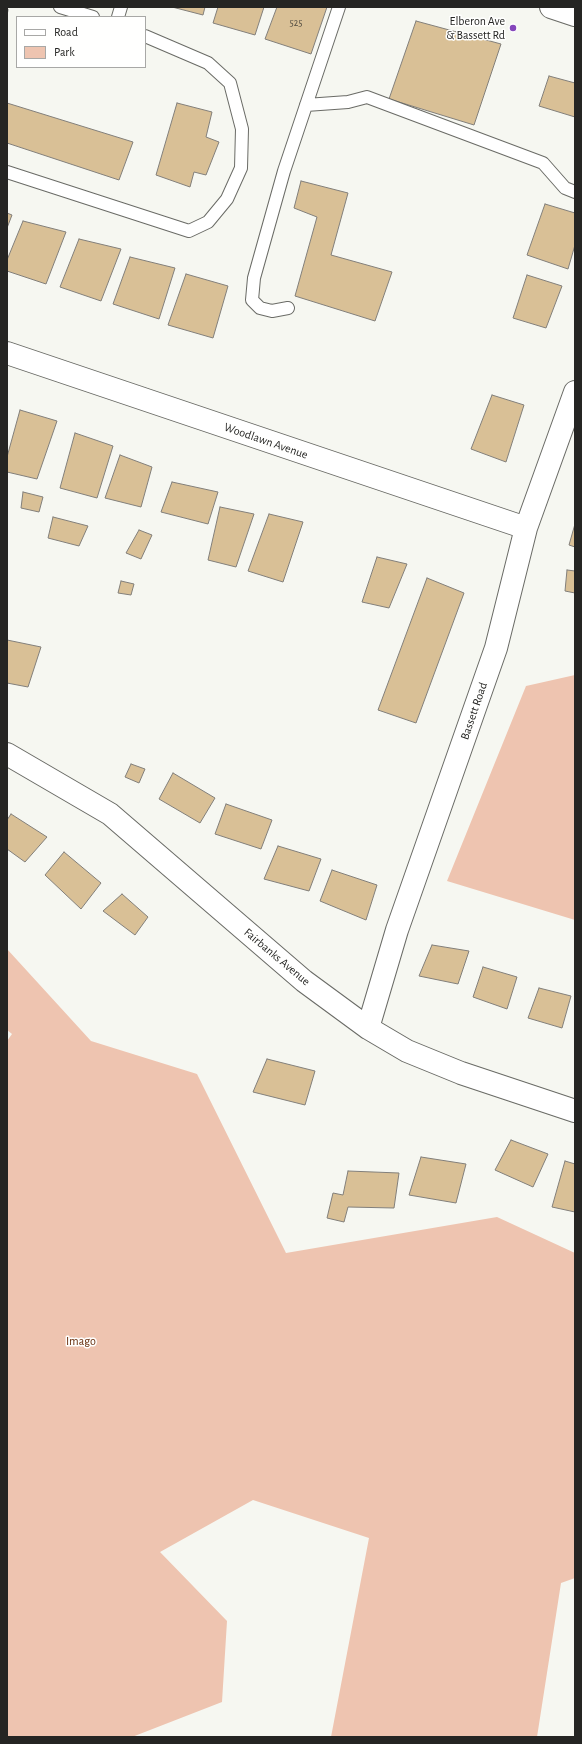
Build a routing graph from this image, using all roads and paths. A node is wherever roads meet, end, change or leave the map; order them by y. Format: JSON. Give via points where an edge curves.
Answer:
{"nodes":[{"id":1,"x":8,"y":7,"type":"edge"},
{"id":2,"x":60,"y":7,"type":"edge"},
{"id":3,"x":338,"y":7,"type":"edge"},
{"id":4,"x":551,"y":7,"type":"edge"},
{"id":5,"x":7,"y":12,"type":"edge"},
{"id":6,"x":575,"y":15,"type":"edge"},
{"id":7,"x":90,"y":16,"type":"edge"},
{"id":8,"x":146,"y":36,"type":"edge"},
{"id":9,"x":306,"y":105,"type":"junction"},
{"id":10,"x":7,"y":172,"type":"edge"},
{"id":11,"x":575,"y":192,"type":"edge"},
{"id":12,"x":288,"y":308,"type":"dead end"},
{"id":13,"x":7,"y":353,"type":"edge"},
{"id":14,"x":575,"y":392,"type":"edge"},
{"id":15,"x":526,"y":528,"type":"junction"},
{"id":16,"x":7,"y":754,"type":"edge"},
{"id":17,"x":368,"y":1028,"type":"junction"},
{"id":18,"x":575,"y":1111,"type":"edge"}],
"edges":[{"from":1,"to":5,"type":"path"},
{"from":2,"to":7,"type":"lane"},
{"from":3,"to":9,"type":"lane"},
{"from":4,"to":6,"type":"street"},
{"from":8,"to":10,"type":"lane","via":[[208,63],[230,83],[242,129],[241,168],[227,199],[208,222],[189,231]]},
{"from":9,"to":11,"type":"lane","via":[[348,102],[367,97],[543,163],[565,188]]},
{"from":9,"to":12,"type":"lane","via":[[284,171],[254,278],[252,300],[260,308],[272,311]]},
{"from":13,"to":15,"type":"street","name":"Woodlawn Avenue"},
{"from":14,"to":15,"type":"street","name":"Bassett Road"},
{"from":15,"to":17,"type":"street","name":"Bassett Road","via":[[496,648],[396,930]]},
{"from":16,"to":17,"type":"street","name":"Fairbanks Avenue","via":[[110,814],[304,981]]},
{"from":17,"to":18,"type":"street","name":"Fairbanks Avenue","via":[[407,1051],[460,1073]]}]}
